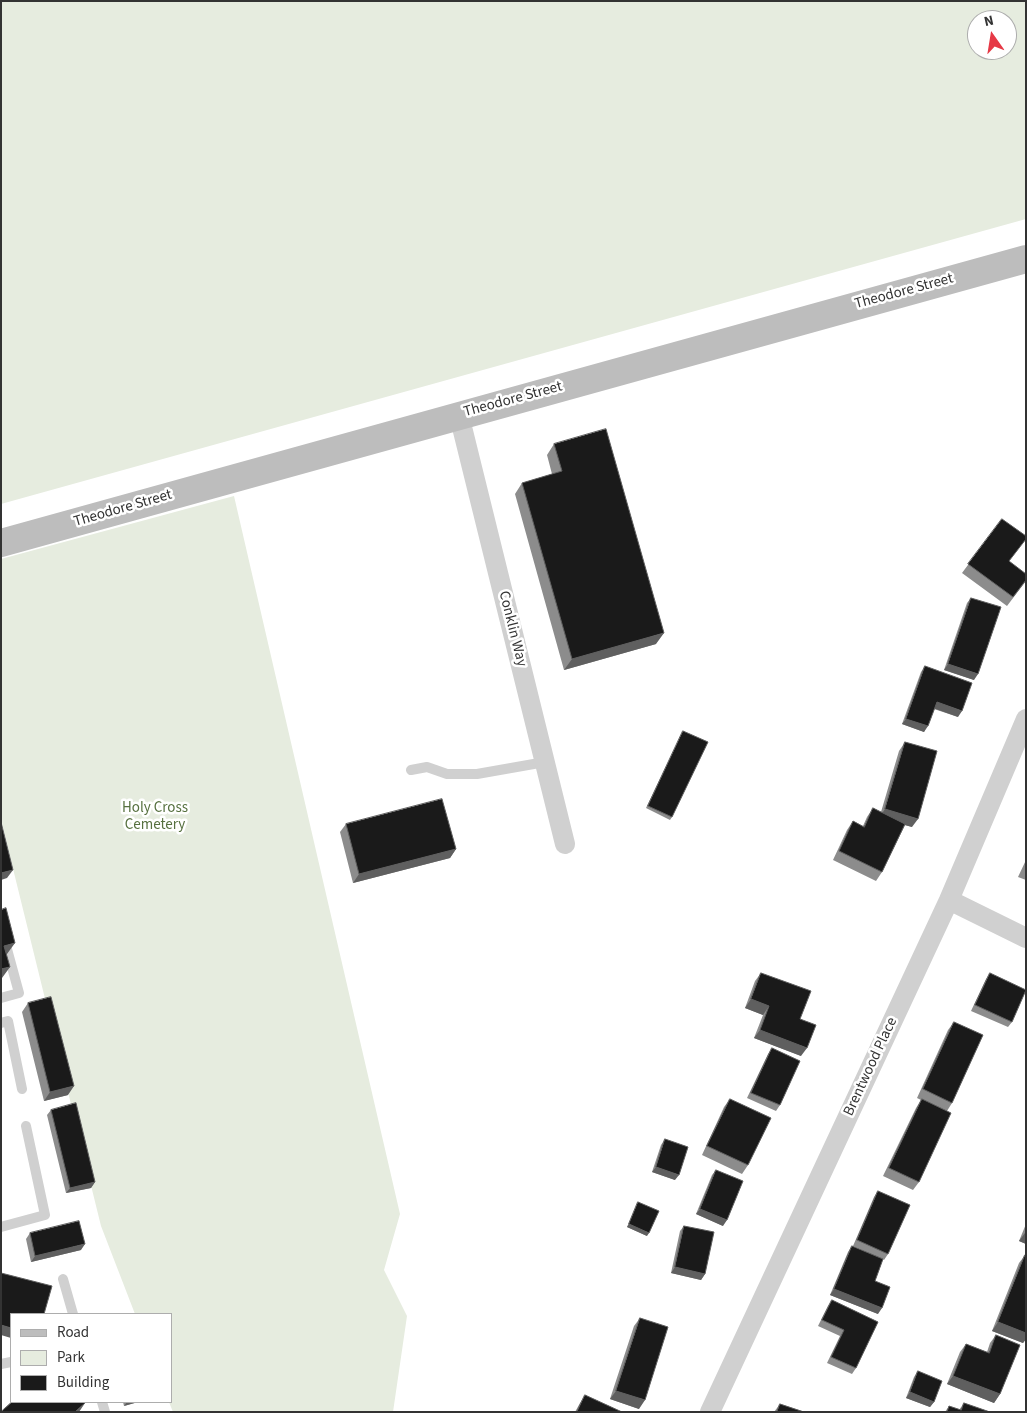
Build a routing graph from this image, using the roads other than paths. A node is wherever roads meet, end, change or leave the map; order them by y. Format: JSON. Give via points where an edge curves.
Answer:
{"nodes":[{"id":1,"x":1026,"y":258,"type":"edge"},
{"id":2,"x":459,"y":415,"type":"junction"},
{"id":3,"x":1,"y":543,"type":"edge"},
{"id":4,"x":1026,"y":719,"type":"edge"},
{"id":5,"x":545,"y":762,"type":"junction"},
{"id":6,"x":411,"y":770,"type":"dead end"},
{"id":7,"x":565,"y":844,"type":"dead end"},
{"id":8,"x":949,"y":900,"type":"junction"},
{"id":9,"x":1,"y":927,"type":"edge"},
{"id":10,"x":1026,"y":938,"type":"edge"},
{"id":11,"x":1,"y":998,"type":"edge"},
{"id":12,"x":1,"y":1023,"type":"edge"},
{"id":13,"x":22,"y":1089,"type":"dead end"},
{"id":14,"x":26,"y":1126,"type":"dead end"},
{"id":15,"x":1,"y":1227,"type":"edge"},
{"id":16,"x":63,"y":1280,"type":"dead end"},
{"id":17,"x":73,"y":1313,"type":"edge"},
{"id":18,"x":710,"y":1412,"type":"edge"}],
"edges":[{"from":1,"to":2,"type":"street","name":"Theodore Street"},
{"from":2,"to":3,"type":"street","name":"Theodore Street"},
{"from":2,"to":5,"type":"street","name":"Conklin Way"},
{"from":4,"to":8,"type":"street","name":"Brentwood Place"},
{"from":5,"to":6,"type":"lane","via":[[477,774],[447,774],[427,767]]},
{"from":5,"to":7,"type":"street","name":"Conklin Way"},
{"from":8,"to":10,"type":"street"},
{"from":8,"to":18,"type":"street","name":"Brentwood Place"},
{"from":9,"to":11,"type":"lane","via":[[19,993]]},
{"from":12,"to":13,"type":"lane","via":[[8,1021]]},
{"from":14,"to":15,"type":"lane","via":[[45,1214]]},
{"from":16,"to":17,"type":"lane"}]}
